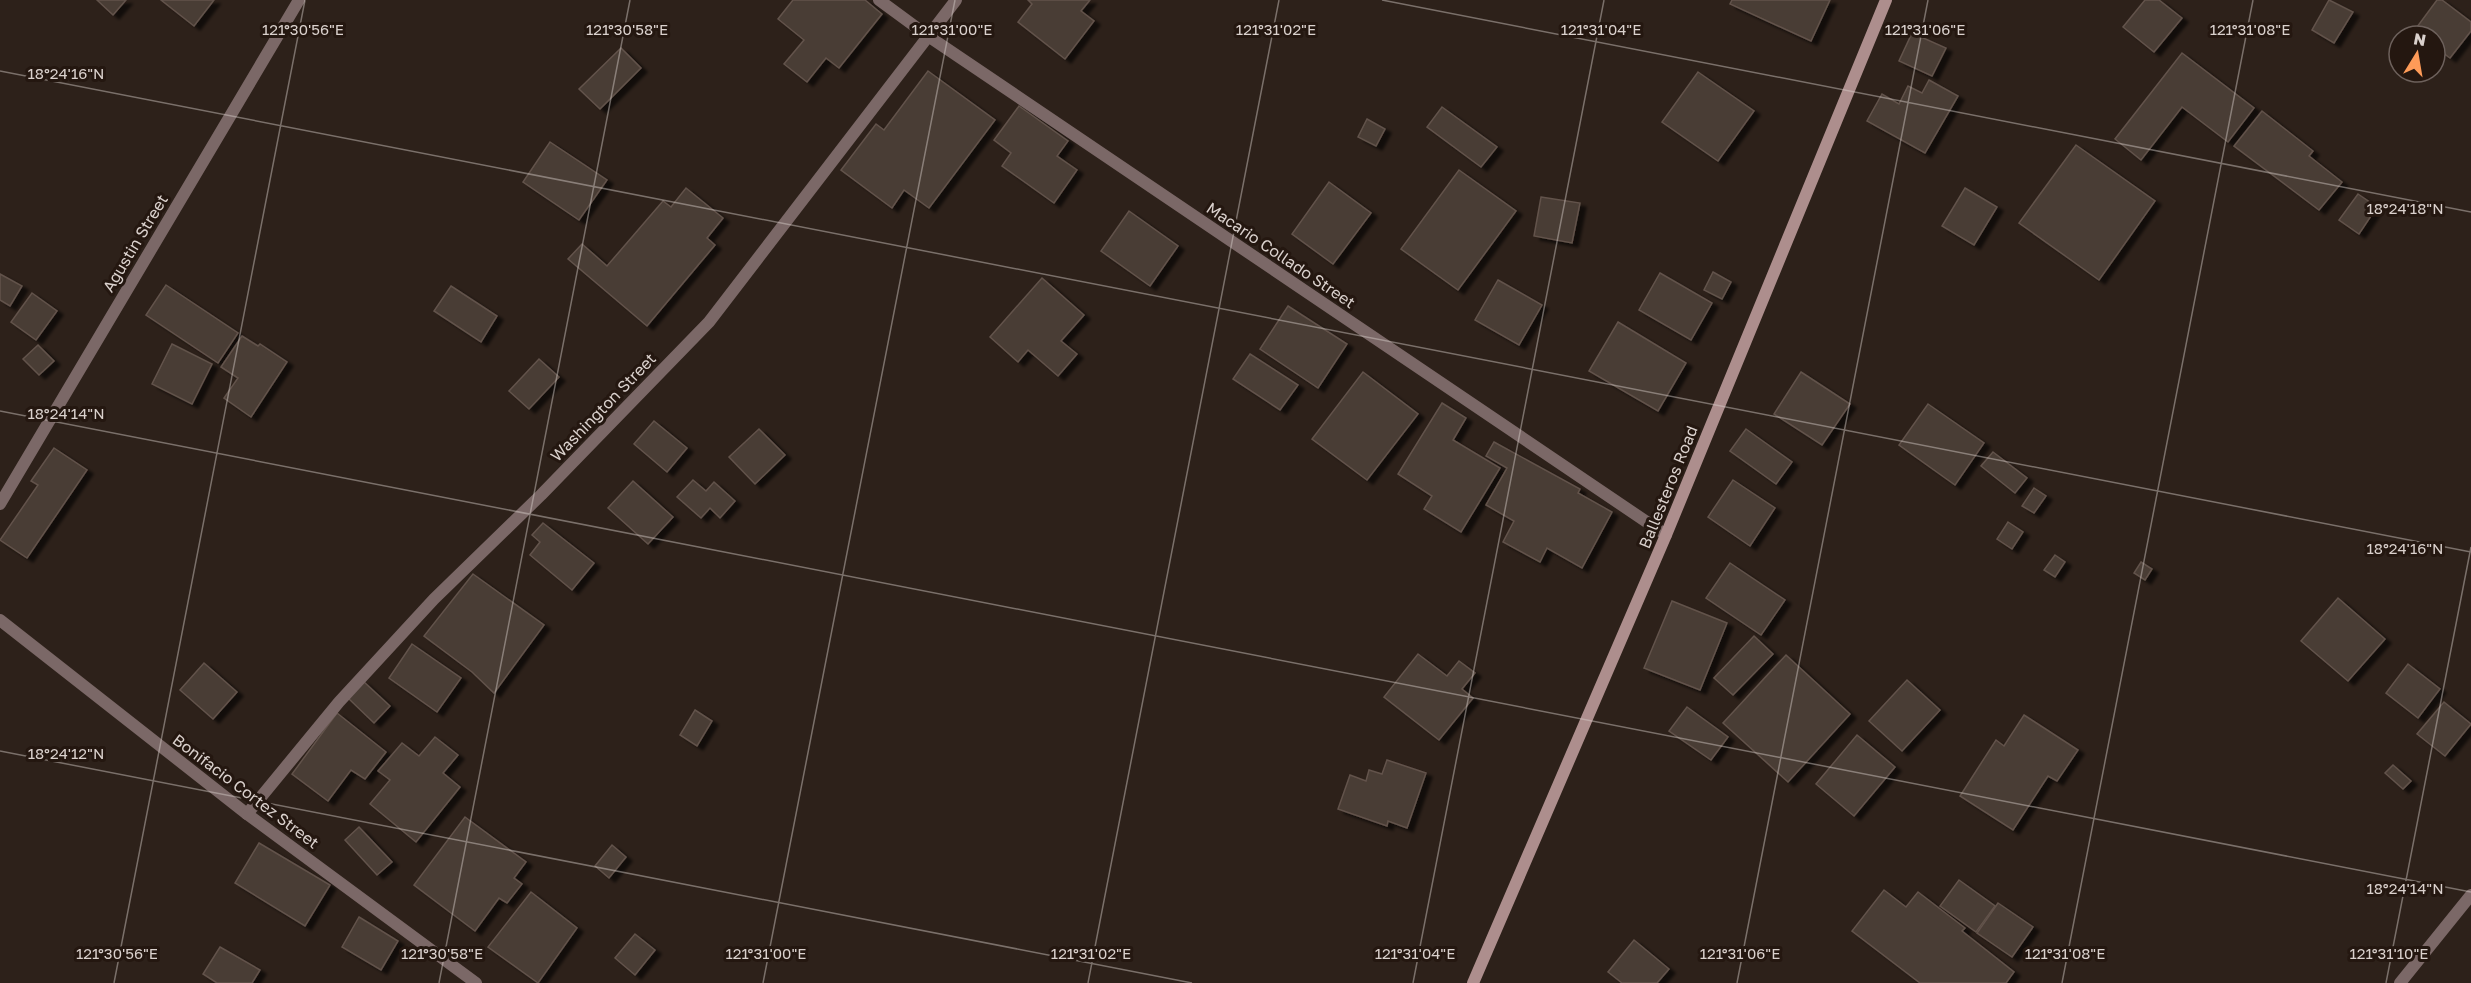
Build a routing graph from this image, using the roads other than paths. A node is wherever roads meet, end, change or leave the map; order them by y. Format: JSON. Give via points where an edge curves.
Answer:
{"nodes":[{"id":1,"x":299,"y":0,"type":"edge"},
{"id":2,"x":879,"y":0,"type":"edge"},
{"id":3,"x":956,"y":0,"type":"edge"},
{"id":4,"x":1886,"y":0,"type":"edge"},
{"id":5,"x":928,"y":36,"type":"junction"},
{"id":6,"x":0,"y":504,"type":"edge"},
{"id":7,"x":1666,"y":535,"type":"junction"},
{"id":8,"x":0,"y":620,"type":"edge"},
{"id":9,"x":247,"y":813,"type":"junction"},
{"id":10,"x":2471,"y":895,"type":"edge"},
{"id":11,"x":476,"y":983,"type":"edge"},
{"id":12,"x":1473,"y":983,"type":"edge"},
{"id":13,"x":2400,"y":983,"type":"edge"}],
"edges":[{"from":1,"to":6,"type":"street","name":"Agustin Street"},
{"from":2,"to":5,"type":"street","name":"Macario Collado Street"},
{"from":3,"to":5,"type":"street","name":"Washington Street"},
{"from":4,"to":7,"type":"main road","name":"Ballesteros Road"},
{"from":5,"to":7,"type":"street","name":"Macario Collado Street"},
{"from":5,"to":9,"type":"street","name":"Washington Street","via":[[709,322],[434,599],[339,702]]},
{"from":7,"to":12,"type":"main road","name":"Ballesteros Road"},
{"from":8,"to":9,"type":"street","name":"Bonifacio Cortez Street"},
{"from":9,"to":11,"type":"street","name":"Bonifacio Cortez Street"},
{"from":10,"to":13,"type":"street"}]}
